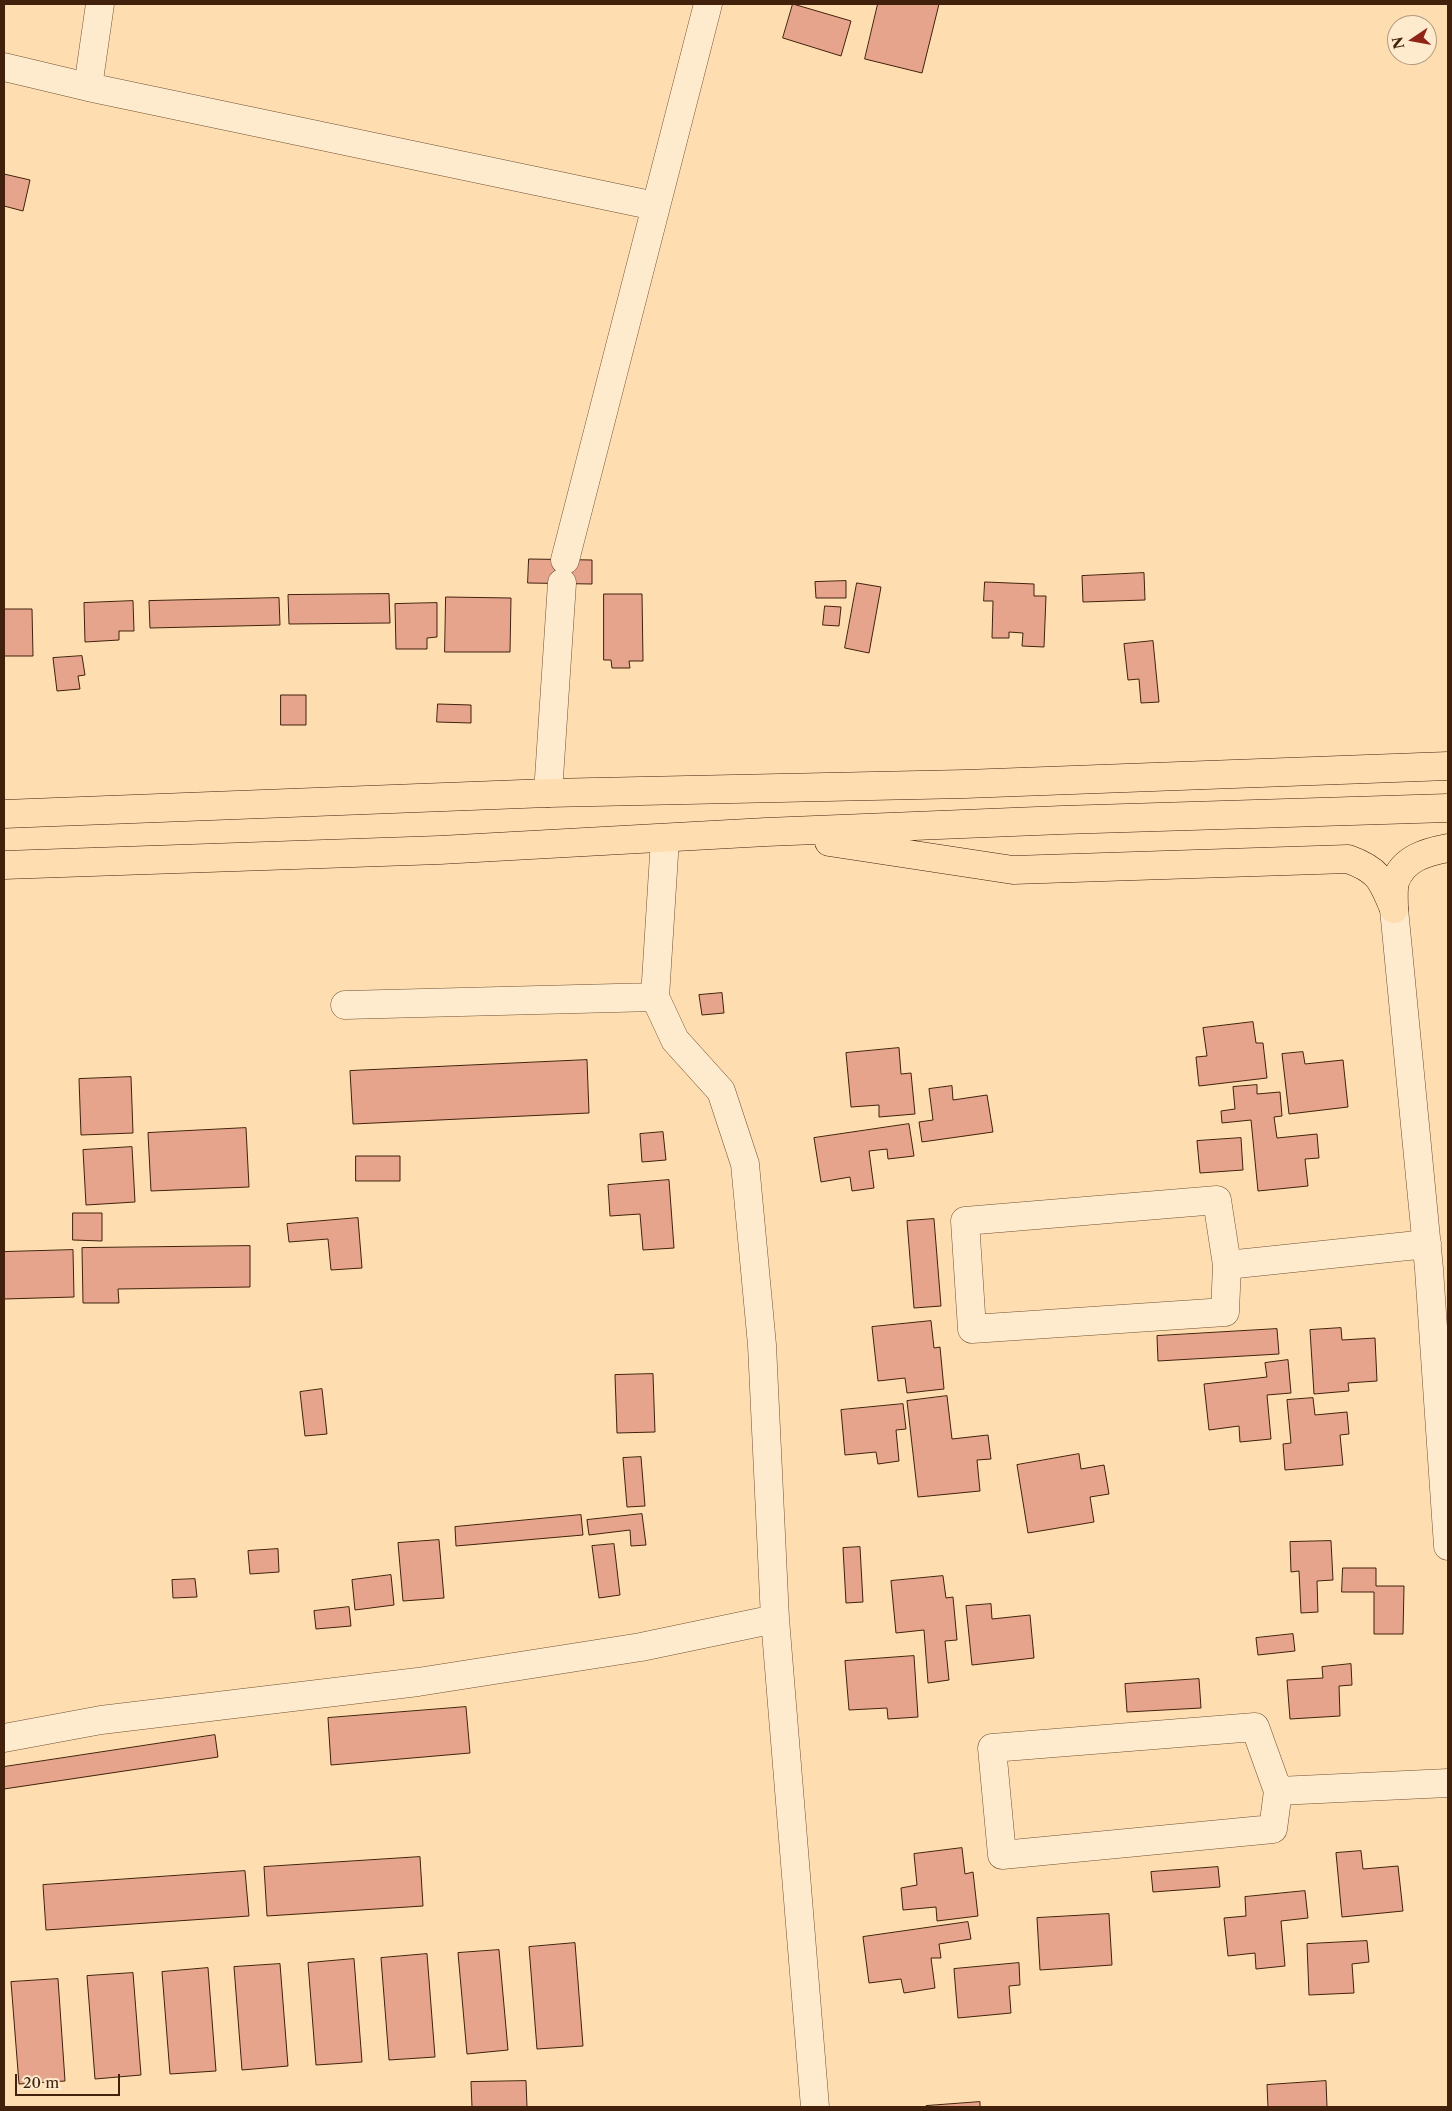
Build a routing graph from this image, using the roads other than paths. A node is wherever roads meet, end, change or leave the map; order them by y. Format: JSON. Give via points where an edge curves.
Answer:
{"nodes":[{"id":1,"x":100,"y":4,"type":"edge"},
{"id":2,"x":708,"y":4,"type":"edge"},
{"id":3,"x":4,"y":68,"type":"edge"},
{"id":4,"x":88,"y":87,"type":"junction"},
{"id":5,"x":655,"y":206,"type":"junction"},
{"id":6,"x":1448,"y":766,"type":"edge"},
{"id":7,"x":548,"y":793,"type":"junction"},
{"id":8,"x":1448,"y":808,"type":"edge"},
{"id":9,"x":4,"y":814,"type":"edge"},
{"id":10,"x":766,"y":832,"type":"junction"},
{"id":11,"x":665,"y":838,"type":"junction"},
{"id":12,"x":1448,"y":848,"type":"edge"},
{"id":13,"x":4,"y":865,"type":"edge"},
{"id":14,"x":1394,"y":909,"type":"junction"},
{"id":15,"x":655,"y":997,"type":"junction"},
{"id":16,"x":345,"y":1004,"type":"dead end"},
{"id":17,"x":1435,"y":1260,"type":"edge"},
{"id":18,"x":1227,"y":1265,"type":"junction"},
{"id":19,"x":1448,"y":1546,"type":"edge"},
{"id":20,"x":775,"y":1619,"type":"junction"},
{"id":21,"x":4,"y":1738,"type":"edge"},
{"id":22,"x":1448,"y":1783,"type":"edge"},
{"id":23,"x":1278,"y":1791,"type":"junction"},
{"id":24,"x":815,"y":2107,"type":"edge"}],
"edges":[{"from":1,"to":4,"type":"street"},
{"from":2,"to":5,"type":"street"},
{"from":3,"to":4,"type":"street"},
{"from":4,"to":5,"type":"street"},
{"from":5,"to":7,"type":"street","via":[[563,571]]},
{"from":6,"to":7,"type":"main road","via":[[966,784]]},
{"from":7,"to":9,"type":"main road"},
{"from":8,"to":10,"type":"main road"},
{"from":10,"to":11,"type":"main road"},
{"from":10,"to":14,"type":"main road","via":[[1013,870],[1348,859],[1365,865],[1382,880]]},
{"from":11,"to":13,"type":"main road","via":[[440,850]]},
{"from":11,"to":15,"type":"street"},
{"from":12,"to":14,"type":"main road","via":[[1426,852],[1406,864],[1395,882]]},
{"from":14,"to":17,"type":"street"},
{"from":15,"to":16,"type":"street"},
{"from":15,"to":20,"type":"street","via":[[674,1040],[721,1090],[745,1164],[762,1344]]},
{"from":17,"to":18,"type":"street"},
{"from":17,"to":19,"type":"street"},
{"from":18,"to":18,"type":"street","via":[[1225,1312],[972,1329],[965,1221],[1217,1200]]},
{"from":20,"to":21,"type":"street","via":[[641,1647],[418,1682],[101,1720]]},
{"from":20,"to":24,"type":"street"},
{"from":22,"to":23,"type":"street"},
{"from":23,"to":23,"type":"street","via":[[1273,1829],[1002,1855],[992,1748],[1255,1727]]}]}
